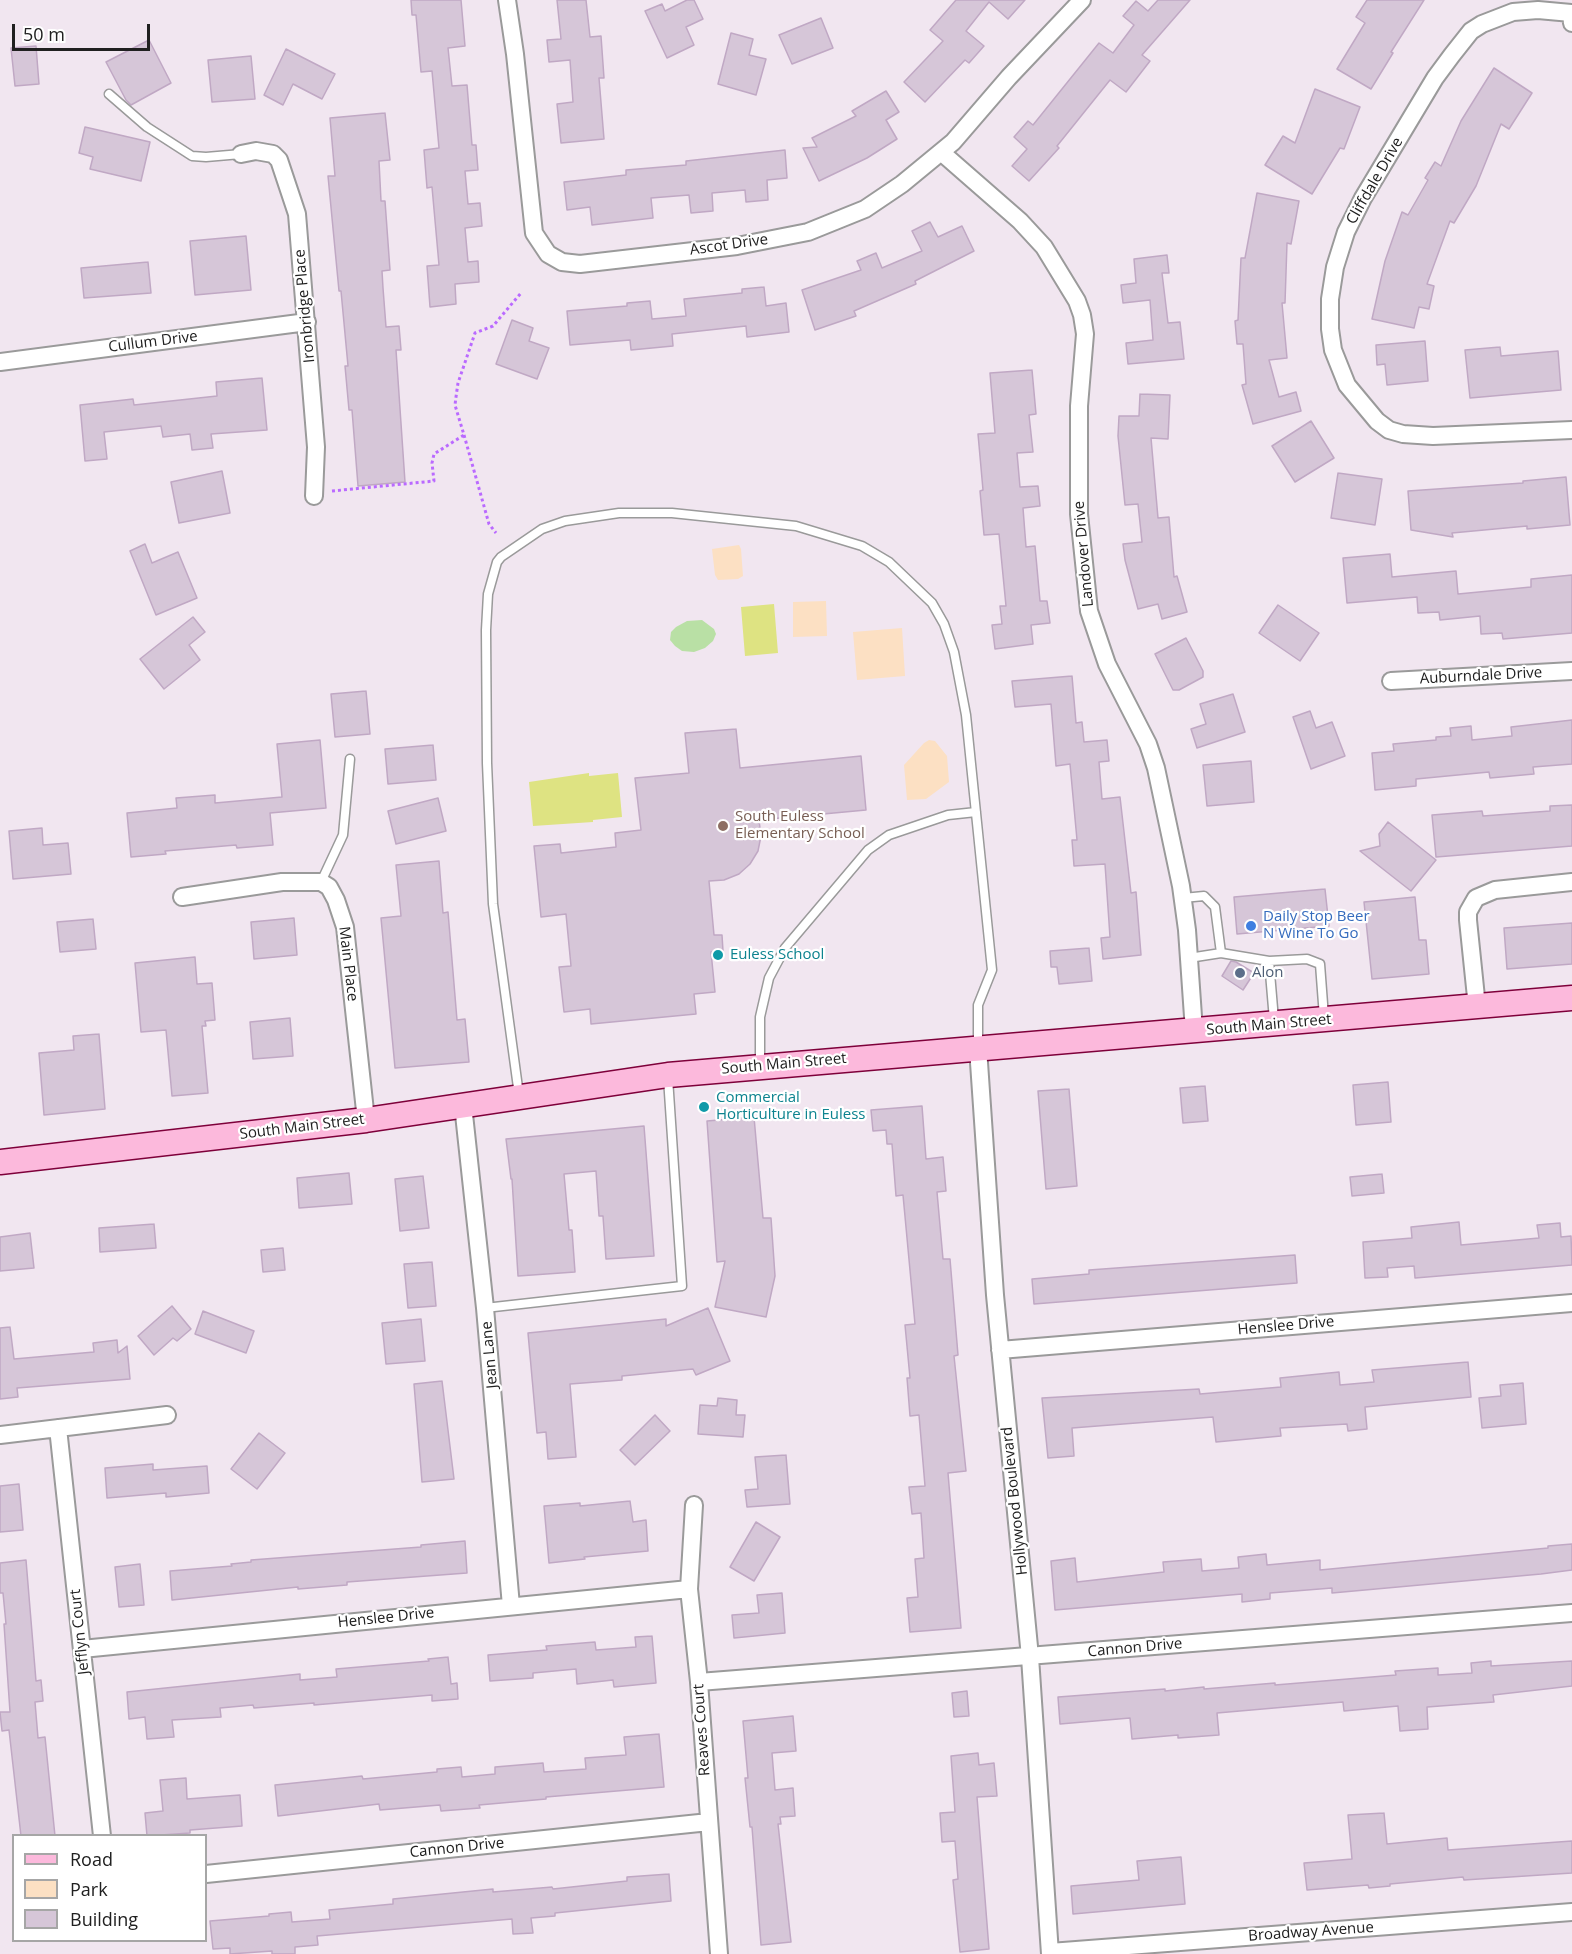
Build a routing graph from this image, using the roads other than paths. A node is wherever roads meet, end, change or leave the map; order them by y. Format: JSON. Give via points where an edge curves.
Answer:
{"nodes":[{"id":1,"x":507,"y":0,"type":"edge"},
{"id":2,"x":1082,"y":0,"type":"edge"},
{"id":3,"x":1572,"y":18,"type":"edge"},
{"id":4,"x":109,"y":94,"type":"dead end"},
{"id":5,"x":941,"y":152,"type":"junction"},
{"id":6,"x":241,"y":154,"type":"joint"},
{"id":7,"x":307,"y":322,"type":"junction"},
{"id":8,"x":0,"y":362,"type":"edge"},
{"id":9,"x":1572,"y":430,"type":"edge"},
{"id":10,"x":322,"y":494,"type":"road end"},
{"id":11,"x":1572,"y":671,"type":"edge"},
{"id":12,"x":1391,"y":681,"type":"dead end"},
{"id":13,"x":350,"y":759,"type":"dead end"},
{"id":14,"x":976,"y":812,"type":"junction"},
{"id":15,"x":321,"y":882,"type":"junction"},
{"id":16,"x":1572,"y":882,"type":"edge"},
{"id":17,"x":182,"y":897,"type":"dead end"},
{"id":18,"x":1183,"y":898,"type":"junction"},
{"id":19,"x":1221,"y":953,"type":"junction"},
{"id":20,"x":1189,"y":958,"type":"junction"},
{"id":21,"x":1269,"y":961,"type":"junction"},
{"id":22,"x":1572,"y":998,"type":"edge"},
{"id":23,"x":1477,"y":1007,"type":"junction"},
{"id":24,"x":1324,"y":1020,"type":"junction"},
{"id":25,"x":1275,"y":1024,"type":"junction"},
{"id":26,"x":1194,"y":1031,"type":"junction"},
{"id":27,"x":978,"y":1048,"type":"junction"},
{"id":28,"x":760,"y":1066,"type":"junction"},
{"id":29,"x":668,"y":1075,"type":"junction"},
{"id":30,"x":519,"y":1097,"type":"junction"},
{"id":31,"x":463,"y":1105,"type":"junction"},
{"id":32,"x":366,"y":1120,"type":"junction"},
{"id":33,"x":0,"y":1162,"type":"edge"},
{"id":34,"x":1572,"y":1303,"type":"edge"},
{"id":35,"x":486,"y":1308,"type":"junction"},
{"id":36,"x":1000,"y":1350,"type":"junction"},
{"id":37,"x":167,"y":1415,"type":"dead end"},
{"id":38,"x":58,"y":1428,"type":"junction"},
{"id":39,"x":0,"y":1435,"type":"edge"},
{"id":40,"x":694,"y":1505,"type":"dead end"},
{"id":41,"x":689,"y":1589,"type":"junction"},
{"id":42,"x":511,"y":1606,"type":"junction"},
{"id":43,"x":1572,"y":1612,"type":"edge"},
{"id":44,"x":82,"y":1649,"type":"junction"},
{"id":45,"x":1030,"y":1657,"type":"junction"},
{"id":46,"x":699,"y":1682,"type":"junction"},
{"id":47,"x":709,"y":1822,"type":"junction"},
{"id":48,"x":102,"y":1834,"type":"edge"},
{"id":49,"x":207,"y":1874,"type":"edge"},
{"id":50,"x":1572,"y":1912,"type":"edge"},
{"id":51,"x":1050,"y":1953,"type":"edge"},
{"id":52,"x":719,"y":1954,"type":"edge"}],
"edges":[{"from":1,"to":5,"type":"street","name":"Ascot Drive","via":[[534,232],[548,254],[562,262],[580,264],[737,246],[808,232],[865,208]]},
{"from":2,"to":5,"type":"street","name":"Ascot Drive"},
{"from":3,"to":9,"type":"street","name":"Cliffdale Drive","via":[[1538,10],[1513,12],[1471,31],[1452,55],[1346,232],[1335,267],[1330,329],[1333,350],[1347,385],[1389,430],[1433,436]]},
{"from":4,"to":6,"type":"lane","via":[[147,127],[192,156]]},
{"from":5,"to":18,"type":"street","name":"Landover Drive","via":[[1044,247],[1077,301],[1084,334],[1079,514],[1089,611],[1107,664],[1156,768]]},
{"from":6,"to":7,"type":"street","name":"Ironbridge Place","via":[[256,151],[273,154],[279,160],[297,214]]},
{"from":7,"to":8,"type":"street","name":"Cullum Drive"},
{"from":7,"to":10,"type":"street","name":"Ironbridge Place"},
{"from":11,"to":12,"type":"street","name":"Auburndale Drive"},
{"from":13,"to":15,"type":"lane","via":[[343,834]]},
{"from":14,"to":27,"type":"lane","via":[[992,970],[978,1005]]},
{"from":14,"to":28,"type":"lane","via":[[948,815],[890,834],[868,850],[785,948],[769,978],[760,1017]]},
{"from":14,"to":30,"type":"lane","via":[[966,715],[954,652],[932,603],[889,562],[862,546],[796,526],[672,513],[619,513],[565,521],[542,529],[497,562],[488,594],[486,630],[493,904]]},
{"from":15,"to":17,"type":"street","via":[[282,882]]},
{"from":15,"to":32,"type":"street","name":"Main Place","via":[[336,900],[345,927]]},
{"from":16,"to":23,"type":"street","via":[[1496,890],[1476,898],[1468,920]]},
{"from":18,"to":19,"type":"lane","via":[[1204,896],[1215,907]]},
{"from":18,"to":20,"type":"street","name":"Landover Drive"},
{"from":19,"to":20,"type":"lane"},
{"from":19,"to":21,"type":"lane"},
{"from":20,"to":26,"type":"street","name":"Landover Drive"},
{"from":21,"to":24,"type":"lane","via":[[1307,958],[1320,964]]},
{"from":21,"to":25,"type":"lane"},
{"from":22,"to":23,"type":"street","name":"South Main Street"},
{"from":23,"to":24,"type":"street","name":"South Main Street"},
{"from":24,"to":25,"type":"street","name":"South Main Street"},
{"from":25,"to":26,"type":"street","name":"South Main Street"},
{"from":26,"to":27,"type":"street","name":"South Main Street"},
{"from":27,"to":28,"type":"street","name":"South Main Street"},
{"from":27,"to":36,"type":"street","name":"Hollywood Boulevard"},
{"from":28,"to":29,"type":"street","name":"South Main Street"},
{"from":29,"to":30,"type":"street","name":"South Main Street"},
{"from":29,"to":35,"type":"lane","via":[[682,1286]]},
{"from":30,"to":31,"type":"street","name":"South Main Street"},
{"from":31,"to":32,"type":"street","name":"South Main Street"},
{"from":31,"to":35,"type":"street","name":"Jean Lane"},
{"from":32,"to":33,"type":"street","name":"South Main Street"},
{"from":34,"to":36,"type":"street","name":"Henslee Drive"},
{"from":35,"to":42,"type":"street","name":"Jean Lane"},
{"from":36,"to":45,"type":"street","name":"Hollywood Boulevard"},
{"from":37,"to":38,"type":"street"},
{"from":38,"to":39,"type":"street"},
{"from":38,"to":44,"type":"street","name":"Jefflyn Court"},
{"from":40,"to":41,"type":"street","name":"Reaves Court"},
{"from":41,"to":42,"type":"street","name":"Henslee Drive"},
{"from":41,"to":46,"type":"street","name":"Reaves Court"},
{"from":42,"to":44,"type":"street","name":"Henslee Drive"},
{"from":43,"to":45,"type":"street","name":"Cannon Drive"},
{"from":44,"to":48,"type":"street","name":"Jefflyn Court"},
{"from":45,"to":46,"type":"street","name":"Cannon Drive"},
{"from":45,"to":51,"type":"street","name":"Hollywood Boulevard"},
{"from":46,"to":47,"type":"street","name":"Reaves Court"},
{"from":47,"to":49,"type":"street","name":"Cannon Drive"},
{"from":47,"to":52,"type":"street","name":"Reaves Court"},
{"from":50,"to":51,"type":"street","name":"Broadway Avenue"}]}
